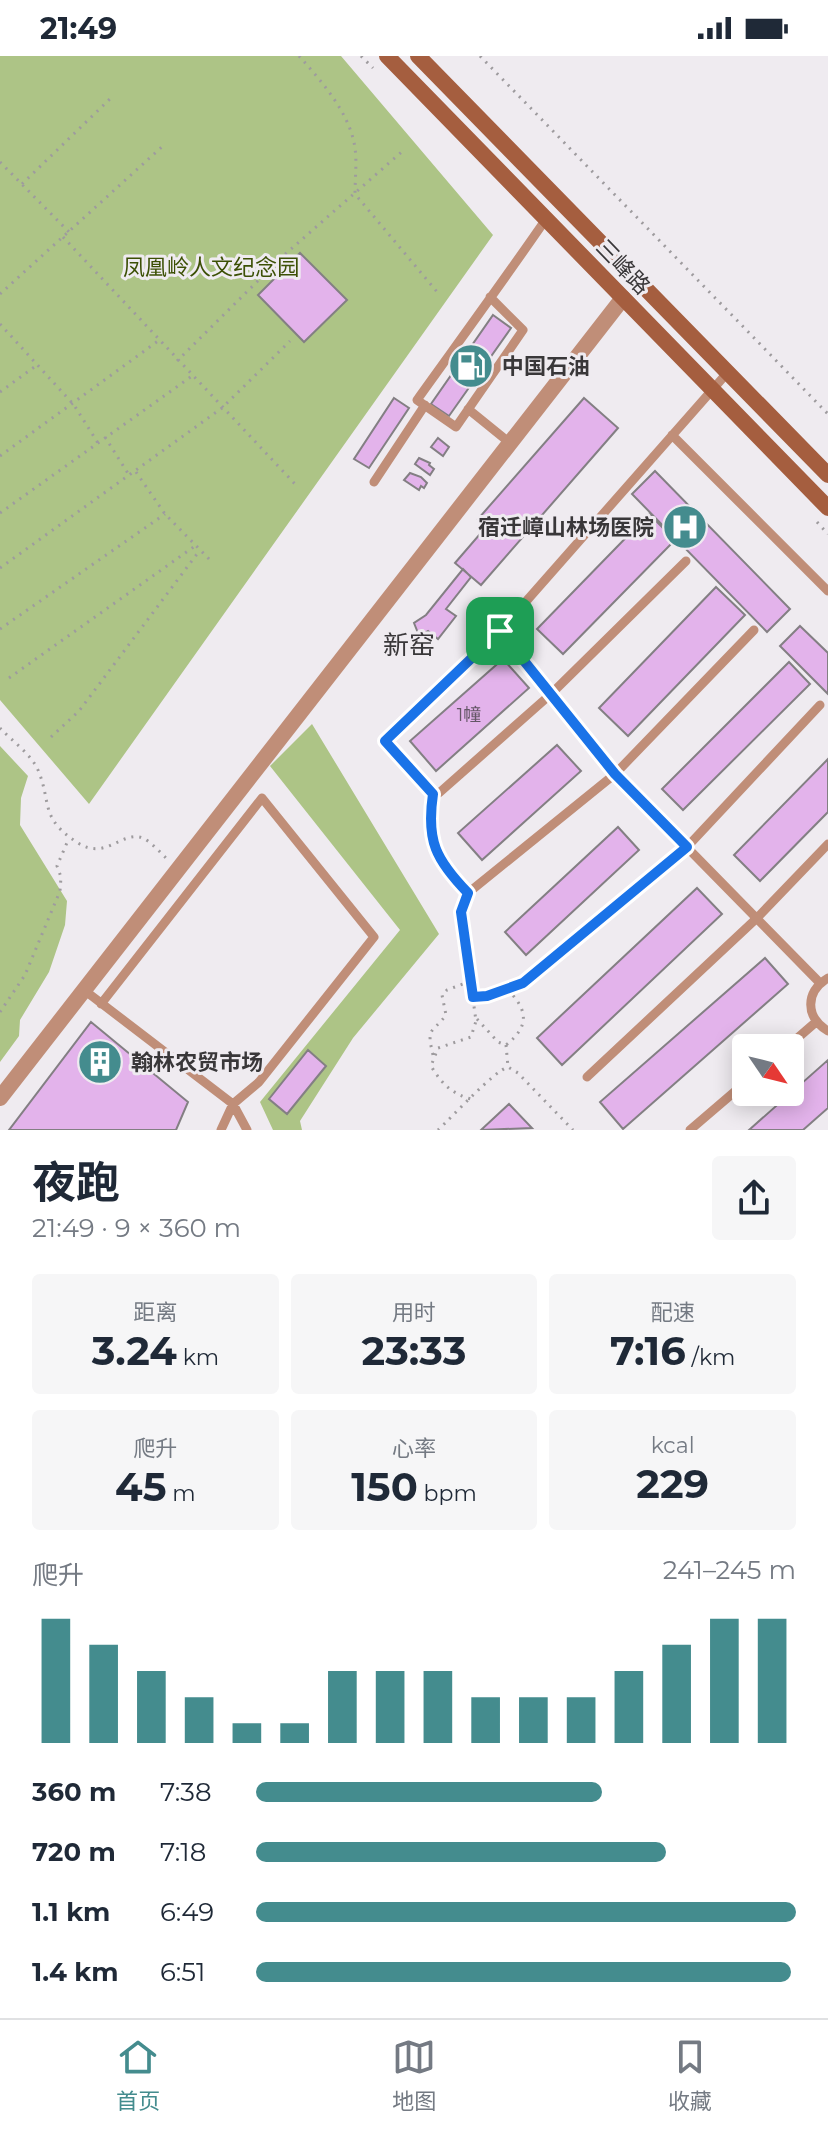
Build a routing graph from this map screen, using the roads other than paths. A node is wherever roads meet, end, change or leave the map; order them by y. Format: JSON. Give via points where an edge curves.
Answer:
{"nodes":[{"id":1,"x":387,"y":56,"type":"edge"},
{"id":2,"x":418,"y":56,"type":"edge"},
{"id":3,"x":546,"y":219,"type":"junction"},
{"id":4,"x":490,"y":297,"type":"junction"},
{"id":5,"x":623,"y":298,"type":"junction"},
{"id":6,"x":728,"y":372,"type":"junction"},
{"id":7,"x":712,"y":390,"type":"junction"},
{"id":8,"x":425,"y":405,"type":"junction"},
{"id":9,"x":468,"y":409,"type":"junction"},
{"id":10,"x":672,"y":435,"type":"junction"},
{"id":11,"x":510,"y":443,"type":"junction"},
{"id":12,"x":828,"y":475,"type":"edge"},
{"id":13,"x":374,"y":482,"type":"dead end"},
{"id":14,"x":828,"y":508,"type":"edge"},
{"id":15,"x":686,"y":561,"type":"dead end"},
{"id":16,"x":828,"y":591,"type":"edge"},
{"id":17,"x":754,"y":630,"type":"dead end"},
{"id":18,"x":500,"y":631,"type":"junction"},
{"id":19,"x":551,"y":694,"type":"junction"},
{"id":20,"x":820,"y":705,"type":"dead end"},
{"id":21,"x":615,"y":774,"type":"junction"},
{"id":22,"x":828,"y":844,"type":"edge"},
{"id":23,"x":687,"y":847,"type":"junction"},
{"id":24,"x":468,"y":893,"type":"road end"},
{"id":25,"x":757,"y":918,"type":"junction"},
{"id":26,"x":824,"y":980,"type":"edge"},
{"id":27,"x":523,"y":983,"type":"road end"},
{"id":28,"x":84,"y":990,"type":"junction"},
{"id":29,"x":101,"y":1004,"type":"junction"},
{"id":30,"x":816,"y":1022,"type":"junction"},
{"id":31,"x":828,"y":1031,"type":"edge"},
{"id":32,"x":802,"y":1034,"type":"edge"},
{"id":33,"x":587,"y":1077,"type":"dead end"},
{"id":34,"x":732,"y":1094,"type":"edge"},
{"id":35,"x":0,"y":1098,"type":"edge"},
{"id":36,"x":233,"y":1104,"type":"junction"},
{"id":37,"x":221,"y":1130,"type":"edge"},
{"id":38,"x":247,"y":1130,"type":"edge"},
{"id":39,"x":690,"y":1130,"type":"edge"}],
"edges":[{"from":1,"to":3,"type":"main road","name":"三峰路"},
{"from":2,"to":6,"type":"main road","name":"三峰路"},
{"from":3,"to":4,"type":"lane"},
{"from":3,"to":5,"type":"main road","name":"三峰路"},
{"from":4,"to":8,"type":"lane","via":[[417,400]]},
{"from":4,"to":9,"type":"lane","via":[[523,330]]},
{"from":5,"to":7,"type":"main road","name":"三峰路"},
{"from":5,"to":11,"type":"street"},
{"from":6,"to":7,"type":"lane"},
{"from":6,"to":12,"type":"main road","name":"三峰路"},
{"from":7,"to":10,"type":"lane"},
{"from":7,"to":14,"type":"main road","name":"三峰路"},
{"from":8,"to":9,"type":"lane","via":[[456,427]]},
{"from":8,"to":13,"type":"lane"},
{"from":9,"to":11,"type":"lane"},
{"from":10,"to":16,"type":"lane"},
{"from":10,"to":18,"type":"lane"},
{"from":11,"to":28,"type":"street"},
{"from":15,"to":19,"type":"lane"},
{"from":17,"to":21,"type":"lane"},
{"from":18,"to":19,"type":"lane"},
{"from":18,"to":19,"type":"lane","via":[[385,741],[433,794],[439,793]]},
{"from":19,"to":21,"type":"lane"},
{"from":20,"to":23,"type":"lane"},
{"from":21,"to":23,"type":"lane"},
{"from":21,"to":24,"type":"lane"},
{"from":22,"to":25,"type":"lane"},
{"from":23,"to":25,"type":"lane"},
{"from":23,"to":27,"type":"lane"},
{"from":25,"to":26,"type":"lane"},
{"from":25,"to":33,"type":"lane"},
{"from":26,"to":30,"type":"lane","via":[[810,999]]},
{"from":28,"to":29,"type":"lane"},
{"from":28,"to":35,"type":"street"},
{"from":29,"to":36,"type":"lane"},
{"from":29,"to":36,"type":"lane","via":[[262,798],[374,937],[259,1082]]},
{"from":30,"to":31,"type":"lane"},
{"from":30,"to":32,"type":"lane"},
{"from":34,"to":39,"type":"lane"},
{"from":36,"to":37,"type":"lane"},
{"from":36,"to":38,"type":"lane"}]}
